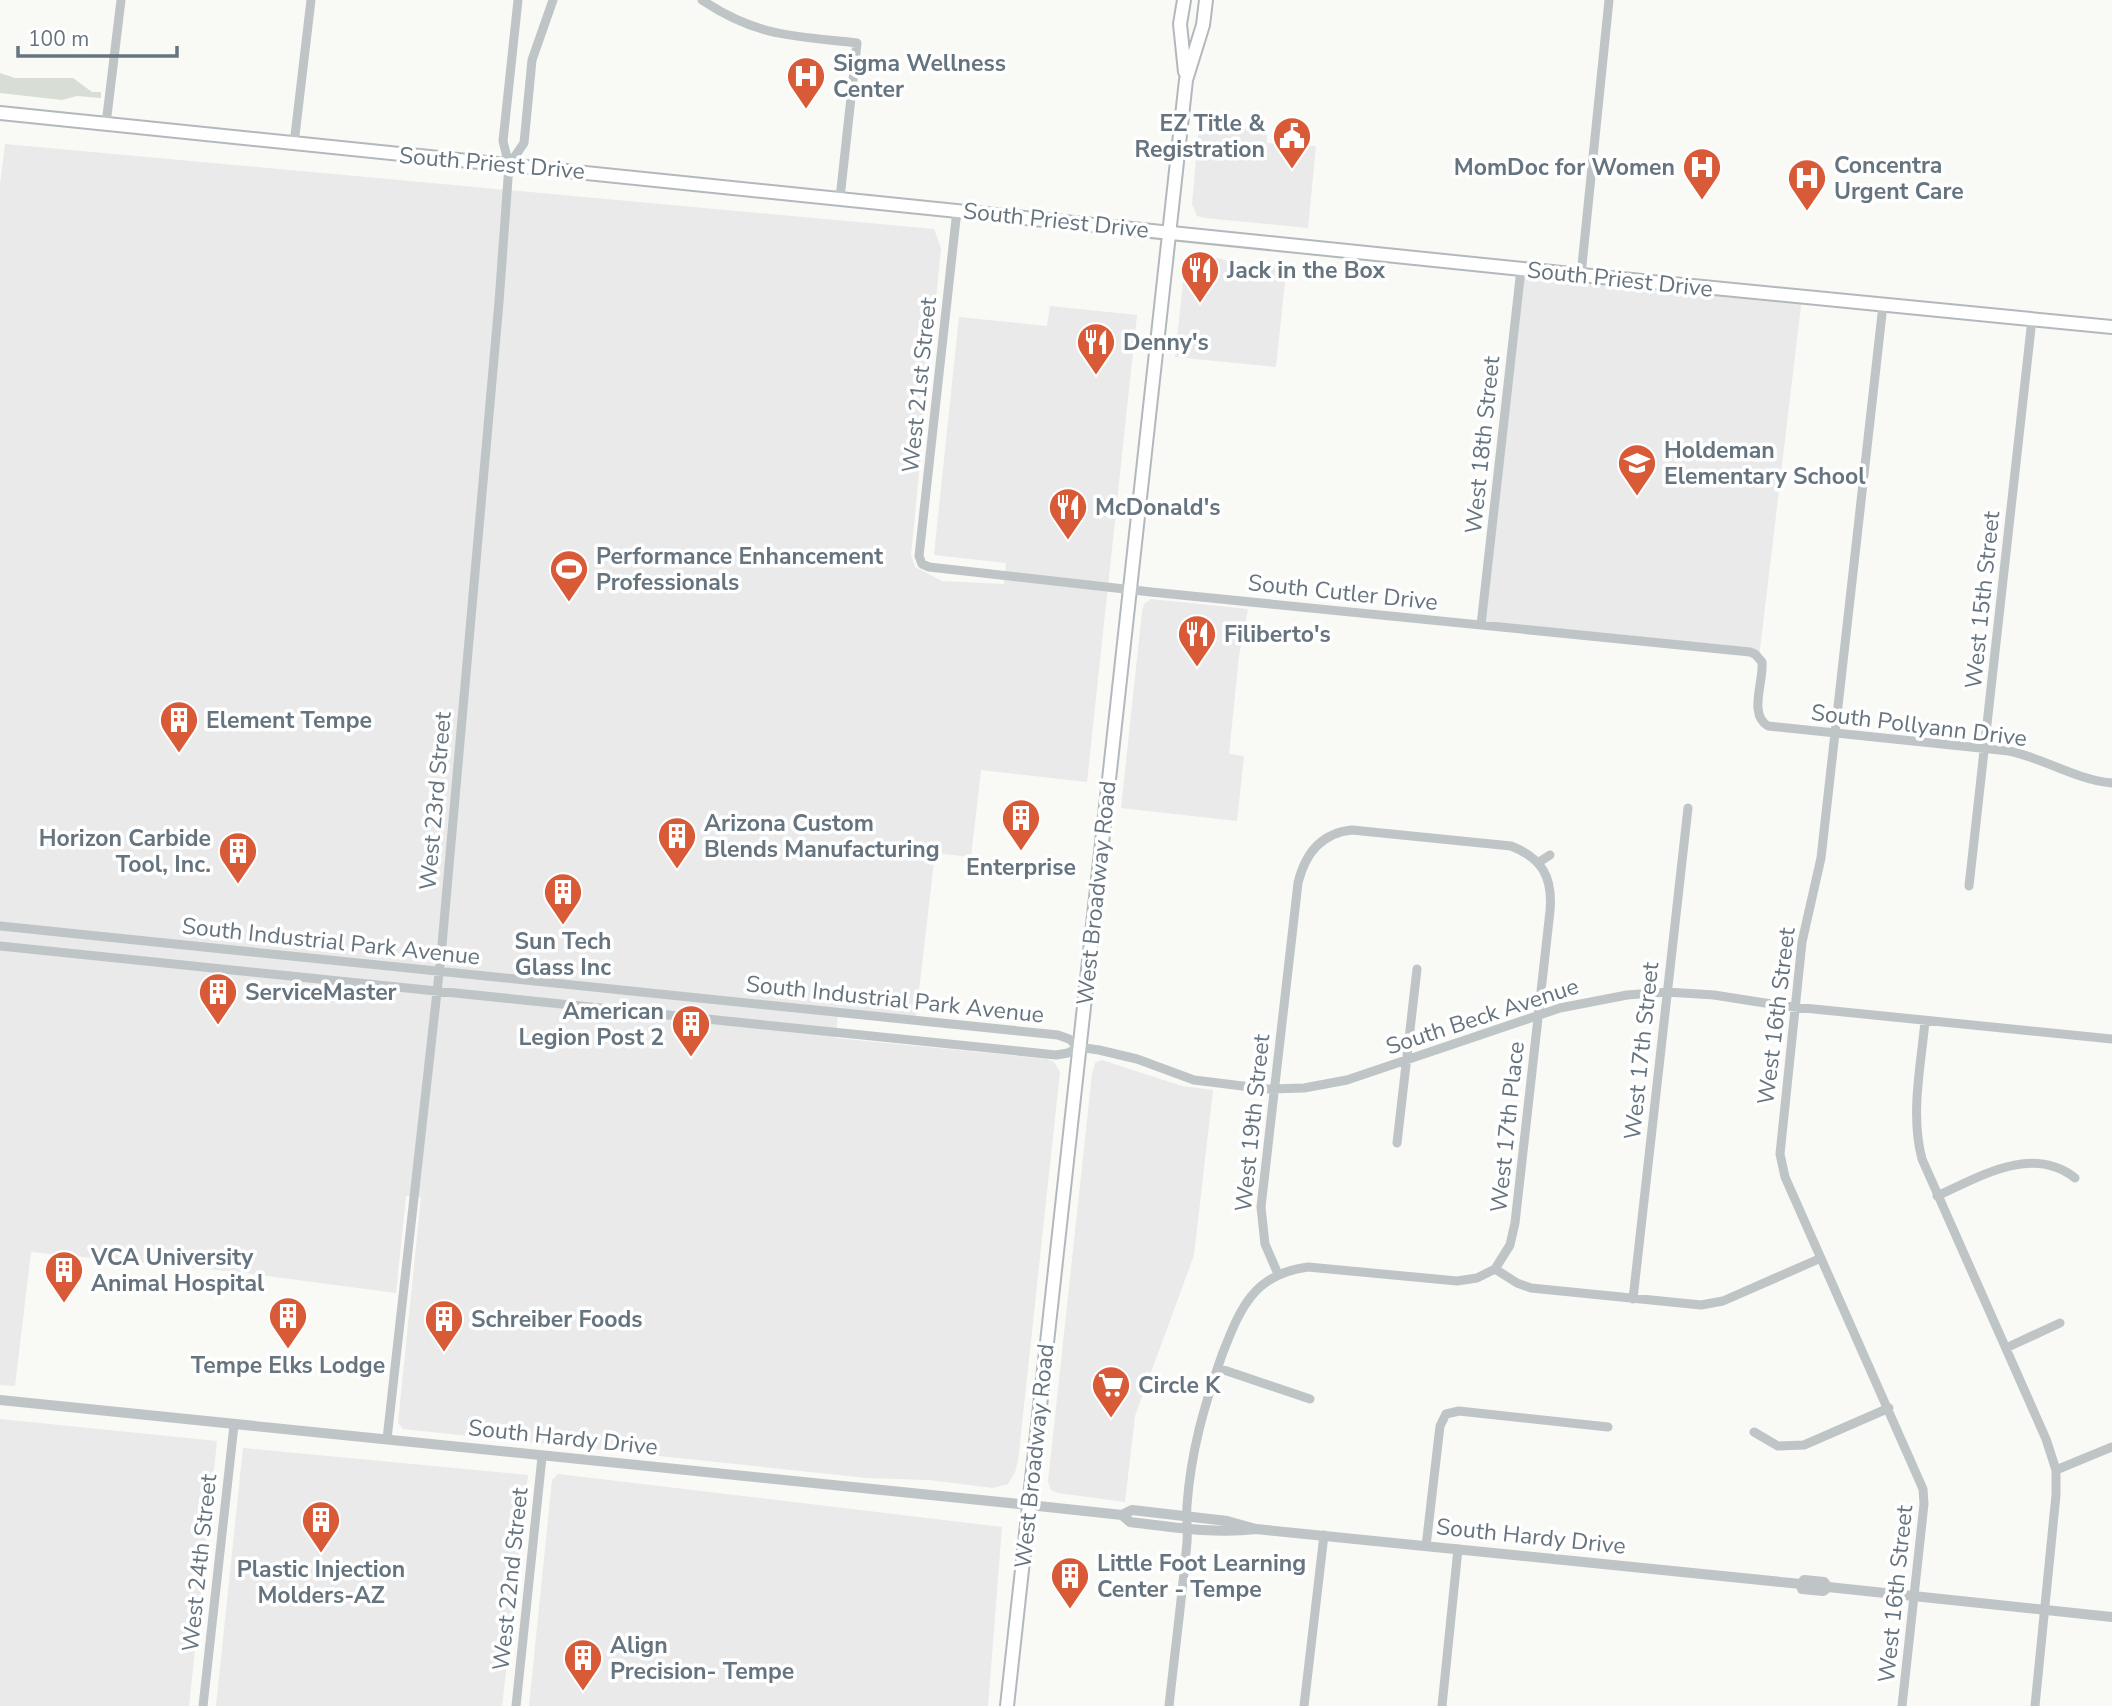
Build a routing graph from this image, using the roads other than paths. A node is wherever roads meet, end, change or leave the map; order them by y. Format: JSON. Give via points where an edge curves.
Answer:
{"nodes":[{"id":1,"x":121,"y":0,"type":"edge"},
{"id":2,"x":311,"y":0,"type":"edge"},
{"id":3,"x":518,"y":0,"type":"edge"},
{"id":4,"x":553,"y":0,"type":"edge"},
{"id":5,"x":702,"y":0,"type":"edge"},
{"id":6,"x":1184,"y":0,"type":"edge"},
{"id":7,"x":1206,"y":0,"type":"edge"},
{"id":8,"x":1609,"y":0,"type":"edge"},
{"id":9,"x":1186,"y":79,"type":"junction"},
{"id":10,"x":0,"y":113,"type":"edge"},
{"id":11,"x":106,"y":124,"type":"junction"},
{"id":12,"x":294,"y":144,"type":"junction"},
{"id":13,"x":509,"y":165,"type":"junction"},
{"id":14,"x":840,"y":198,"type":"junction"},
{"id":15,"x":957,"y":210,"type":"junction"},
{"id":16,"x":1169,"y":232,"type":"junction"},
{"id":17,"x":1521,"y":269,"type":"junction"},
{"id":18,"x":1581,"y":275,"type":"junction"},
{"id":19,"x":1883,"y":305,"type":"junction"},
{"id":20,"x":2032,"y":319,"type":"junction"},
{"id":21,"x":2112,"y":327,"type":"edge"},
{"id":22,"x":922,"y":564,"type":"joint"},
{"id":23,"x":1129,"y":589,"type":"junction"},
{"id":24,"x":1481,"y":625,"type":"junction"},
{"id":25,"x":1761,"y":721,"type":"joint"},
{"id":26,"x":1835,"y":733,"type":"junction"},
{"id":27,"x":1984,"y":749,"type":"junction"},
{"id":28,"x":2112,"y":783,"type":"edge"},
{"id":29,"x":1688,"y":808,"type":"dead end"},
{"id":30,"x":1311,"y":833,"type":"dead end"},
{"id":31,"x":1319,"y":843,"type":"junction"},
{"id":32,"x":1550,"y":855,"type":"dead end"},
{"id":33,"x":1539,"y":862,"type":"junction"},
{"id":34,"x":1969,"y":886,"type":"dead end"},
{"id":35,"x":0,"y":926,"type":"edge"},
{"id":36,"x":0,"y":946,"type":"edge"},
{"id":37,"x":1417,"y":970,"type":"dead end"},
{"id":38,"x":439,"y":972,"type":"junction"},
{"id":39,"x":436,"y":992,"type":"junction"},
{"id":40,"x":1667,"y":992,"type":"junction"},
{"id":41,"x":1795,"y":1007,"type":"junction"},
{"id":42,"x":1539,"y":1014,"type":"junction"},
{"id":43,"x":1925,"y":1021,"type":"junction"},
{"id":44,"x":2112,"y":1039,"type":"edge"},
{"id":45,"x":1079,"y":1048,"type":"junction"},
{"id":46,"x":1406,"y":1061,"type":"junction"},
{"id":47,"x":1275,"y":1089,"type":"junction"},
{"id":48,"x":1397,"y":1143,"type":"dead end"},
{"id":49,"x":2076,"y":1178,"type":"dead end"},
{"id":50,"x":1937,"y":1196,"type":"junction"},
{"id":51,"x":1821,"y":1258,"type":"junction"},
{"id":52,"x":1495,"y":1269,"type":"junction"},
{"id":53,"x":1278,"y":1274,"type":"junction"},
{"id":54,"x":1633,"y":1298,"type":"junction"},
{"id":55,"x":2060,"y":1323,"type":"dead end"},
{"id":56,"x":2006,"y":1348,"type":"junction"},
{"id":57,"x":1218,"y":1368,"type":"junction"},
{"id":58,"x":1310,"y":1399,"type":"dead end"},
{"id":59,"x":0,"y":1400,"type":"edge"},
{"id":60,"x":1889,"y":1408,"type":"junction"},
{"id":61,"x":234,"y":1425,"type":"junction"},
{"id":62,"x":1608,"y":1427,"type":"dead end"},
{"id":63,"x":1754,"y":1432,"type":"dead end"},
{"id":64,"x":387,"y":1439,"type":"junction"},
{"id":65,"x":2112,"y":1447,"type":"edge"},
{"id":66,"x":542,"y":1457,"type":"junction"},
{"id":67,"x":2056,"y":1470,"type":"junction"},
{"id":68,"x":1029,"y":1505,"type":"junction"},
{"id":69,"x":1187,"y":1522,"type":"junction"},
{"id":70,"x":1324,"y":1535,"type":"junction"},
{"id":71,"x":1426,"y":1546,"type":"junction"},
{"id":72,"x":1458,"y":1549,"type":"junction"},
{"id":73,"x":1914,"y":1596,"type":"junction"},
{"id":74,"x":2045,"y":1610,"type":"junction"},
{"id":75,"x":2112,"y":1617,"type":"edge"},
{"id":76,"x":203,"y":1706,"type":"edge"},
{"id":77,"x":516,"y":1706,"type":"edge"},
{"id":78,"x":1007,"y":1706,"type":"edge"},
{"id":79,"x":1169,"y":1706,"type":"edge"},
{"id":80,"x":1304,"y":1706,"type":"edge"},
{"id":81,"x":1442,"y":1706,"type":"edge"},
{"id":82,"x":1902,"y":1706,"type":"edge"},
{"id":83,"x":2035,"y":1706,"type":"edge"}],
"edges":[{"from":1,"to":11,"type":"street"},
{"from":2,"to":12,"type":"street"},
{"from":3,"to":13,"type":"street","via":[[503,141]]},
{"from":4,"to":13,"type":"street","via":[[531,60],[524,143]]},
{"from":5,"to":14,"type":"street","via":[[735,20],[770,33],[857,43]]},
{"from":6,"to":9,"type":"main road","name":"West Broadway Road","via":[[1181,24]]},
{"from":7,"to":9,"type":"main road","name":"West Broadway Road"},
{"from":8,"to":18,"type":"street"},
{"from":9,"to":16,"type":"main road","name":"West Broadway Road"},
{"from":10,"to":11,"type":"main road","name":"South Priest Drive"},
{"from":11,"to":12,"type":"main road","name":"South Priest Drive"},
{"from":12,"to":13,"type":"main road","name":"South Priest Drive"},
{"from":13,"to":14,"type":"main road","name":"South Priest Drive"},
{"from":13,"to":38,"type":"street","name":"West 23rd Street"},
{"from":14,"to":15,"type":"main road","name":"South Priest Drive"},
{"from":15,"to":16,"type":"main road","name":"South Priest Drive"},
{"from":15,"to":22,"type":"street","name":"West 21st Street","via":[[919,556]]},
{"from":16,"to":17,"type":"main road","name":"South Priest Drive"},
{"from":16,"to":23,"type":"main road","name":"West Broadway Road"},
{"from":17,"to":18,"type":"main road","name":"South Priest Drive"},
{"from":17,"to":24,"type":"street","name":"West 18th Street"},
{"from":18,"to":19,"type":"main road","name":"South Priest Drive"},
{"from":19,"to":20,"type":"main road","name":"South Priest Drive"},
{"from":19,"to":26,"type":"street","name":"West 16th Street"},
{"from":20,"to":21,"type":"main road","name":"South Priest Drive"},
{"from":20,"to":27,"type":"street","name":"West 15th Street"},
{"from":22,"to":23,"type":"street","name":"South Cutler Drive"},
{"from":23,"to":24,"type":"street","name":"South Cutler Drive"},
{"from":23,"to":45,"type":"main road","name":"West Broadway Road"},
{"from":24,"to":25,"type":"street","name":"South Cutler Drive","via":[[1744,651],[1759,658],[1762,668]]},
{"from":25,"to":26,"type":"street","name":"South Pollyann Drive","via":[[1773,727]]},
{"from":26,"to":27,"type":"street","name":"South Pollyann Drive"},
{"from":26,"to":41,"type":"street","name":"West 16th Street","via":[[1820,867],[1802,942]]},
{"from":27,"to":28,"type":"street","name":"South Pollyann Drive","via":[[2029,756],[2085,778]]},
{"from":27,"to":34,"type":"street","name":"West 15th Street"},
{"from":29,"to":40,"type":"street","name":"West 17th Street"},
{"from":30,"to":31,"type":"street"},
{"from":31,"to":33,"type":"street","via":[[1344,831],[1360,830],[1500,844]]},
{"from":31,"to":47,"type":"street","name":"West 19th Street","via":[[1305,859],[1298,883]]},
{"from":32,"to":33,"type":"street"},
{"from":33,"to":42,"type":"street","name":"West 17th Place","via":[[1548,879],[1551,901]]},
{"from":35,"to":38,"type":"street","name":"South Industrial Park Avenue"},
{"from":36,"to":39,"type":"street","name":"South Industrial Park Avenue"},
{"from":37,"to":46,"type":"street"},
{"from":38,"to":39,"type":"street","name":"West 23rd Street"},
{"from":38,"to":45,"type":"street","name":"South Industrial Park Avenue","via":[[1058,1035]]},
{"from":39,"to":45,"type":"street","name":"South Industrial Park Avenue","via":[[1056,1055]]},
{"from":39,"to":64,"type":"street","name":"West 23rd Street"},
{"from":40,"to":41,"type":"street","name":"South Beck Avenue"},
{"from":40,"to":42,"type":"street","name":"South Beck Avenue","via":[[1603,998]]},
{"from":40,"to":54,"type":"street","name":"West 17th Street"},
{"from":41,"to":43,"type":"street","name":"South Beck Avenue"},
{"from":41,"to":51,"type":"street","name":"West 16th Street","via":[[1780,1161]]},
{"from":42,"to":46,"type":"street","name":"South Beck Avenue"},
{"from":42,"to":52,"type":"street","name":"West 17th Place","via":[[1513,1235]]},
{"from":43,"to":44,"type":"street","name":"South Beck Avenue"},
{"from":43,"to":50,"type":"street","via":[[1916,1128]]},
{"from":45,"to":47,"type":"street","name":"South Beck Avenue","via":[[1137,1059],[1195,1080]]},
{"from":45,"to":68,"type":"main road","name":"West Broadway Road"},
{"from":46,"to":47,"type":"street","name":"South Beck Avenue","via":[[1339,1082]]},
{"from":46,"to":48,"type":"street"},
{"from":47,"to":53,"type":"street","name":"West 19th Street","via":[[1261,1216],[1265,1244]]},
{"from":49,"to":50,"type":"street","via":[[2049,1165],[2016,1164]]},
{"from":50,"to":56,"type":"street"},
{"from":51,"to":54,"type":"street","via":[[1716,1303]]},
{"from":51,"to":60,"type":"street","name":"West 16th Street"},
{"from":52,"to":53,"type":"street","via":[[1457,1281],[1317,1267]]},
{"from":52,"to":54,"type":"street","via":[[1531,1288]]},
{"from":53,"to":57,"type":"street","via":[[1261,1285],[1242,1308]]},
{"from":55,"to":56,"type":"street"},
{"from":56,"to":67,"type":"street"},
{"from":57,"to":58,"type":"street"},
{"from":57,"to":69,"type":"street","via":[[1197,1432]]},
{"from":59,"to":61,"type":"street","name":"South Hardy Drive"},
{"from":60,"to":63,"type":"street","via":[[1804,1445],[1778,1446]]},
{"from":60,"to":73,"type":"street","name":"West 16th Street","via":[[1923,1489]]},
{"from":61,"to":64,"type":"street","name":"South Hardy Drive"},
{"from":61,"to":76,"type":"street","name":"West 24th Street"},
{"from":62,"to":71,"type":"street","via":[[1459,1411],[1446,1414],[1440,1426]]},
{"from":64,"to":66,"type":"street","name":"South Hardy Drive"},
{"from":65,"to":67,"type":"street"},
{"from":66,"to":68,"type":"street","name":"South Hardy Drive"},
{"from":66,"to":77,"type":"street","name":"West 22nd Street"},
{"from":67,"to":74,"type":"street"},
{"from":68,"to":69,"type":"street","name":"South Hardy Drive","via":[[1122,1516],[1130,1522]]},
{"from":68,"to":78,"type":"main road","name":"West Broadway Road"},
{"from":69,"to":70,"type":"street","name":"South Hardy Drive","via":[[1226,1532],[1256,1529]]},
{"from":69,"to":79,"type":"street"},
{"from":70,"to":71,"type":"street","name":"South Hardy Drive"},
{"from":70,"to":80,"type":"street"},
{"from":71,"to":72,"type":"street","name":"South Hardy Drive"},
{"from":72,"to":73,"type":"street","name":"South Hardy Drive","via":[[1801,1584],[1804,1580],[1824,1582],[1828,1587]]},
{"from":72,"to":81,"type":"street"},
{"from":73,"to":74,"type":"street","name":"South Hardy Drive"},
{"from":73,"to":82,"type":"street","name":"West 16th Street"},
{"from":74,"to":75,"type":"street","name":"South Hardy Drive"},
{"from":74,"to":83,"type":"street"}]}
